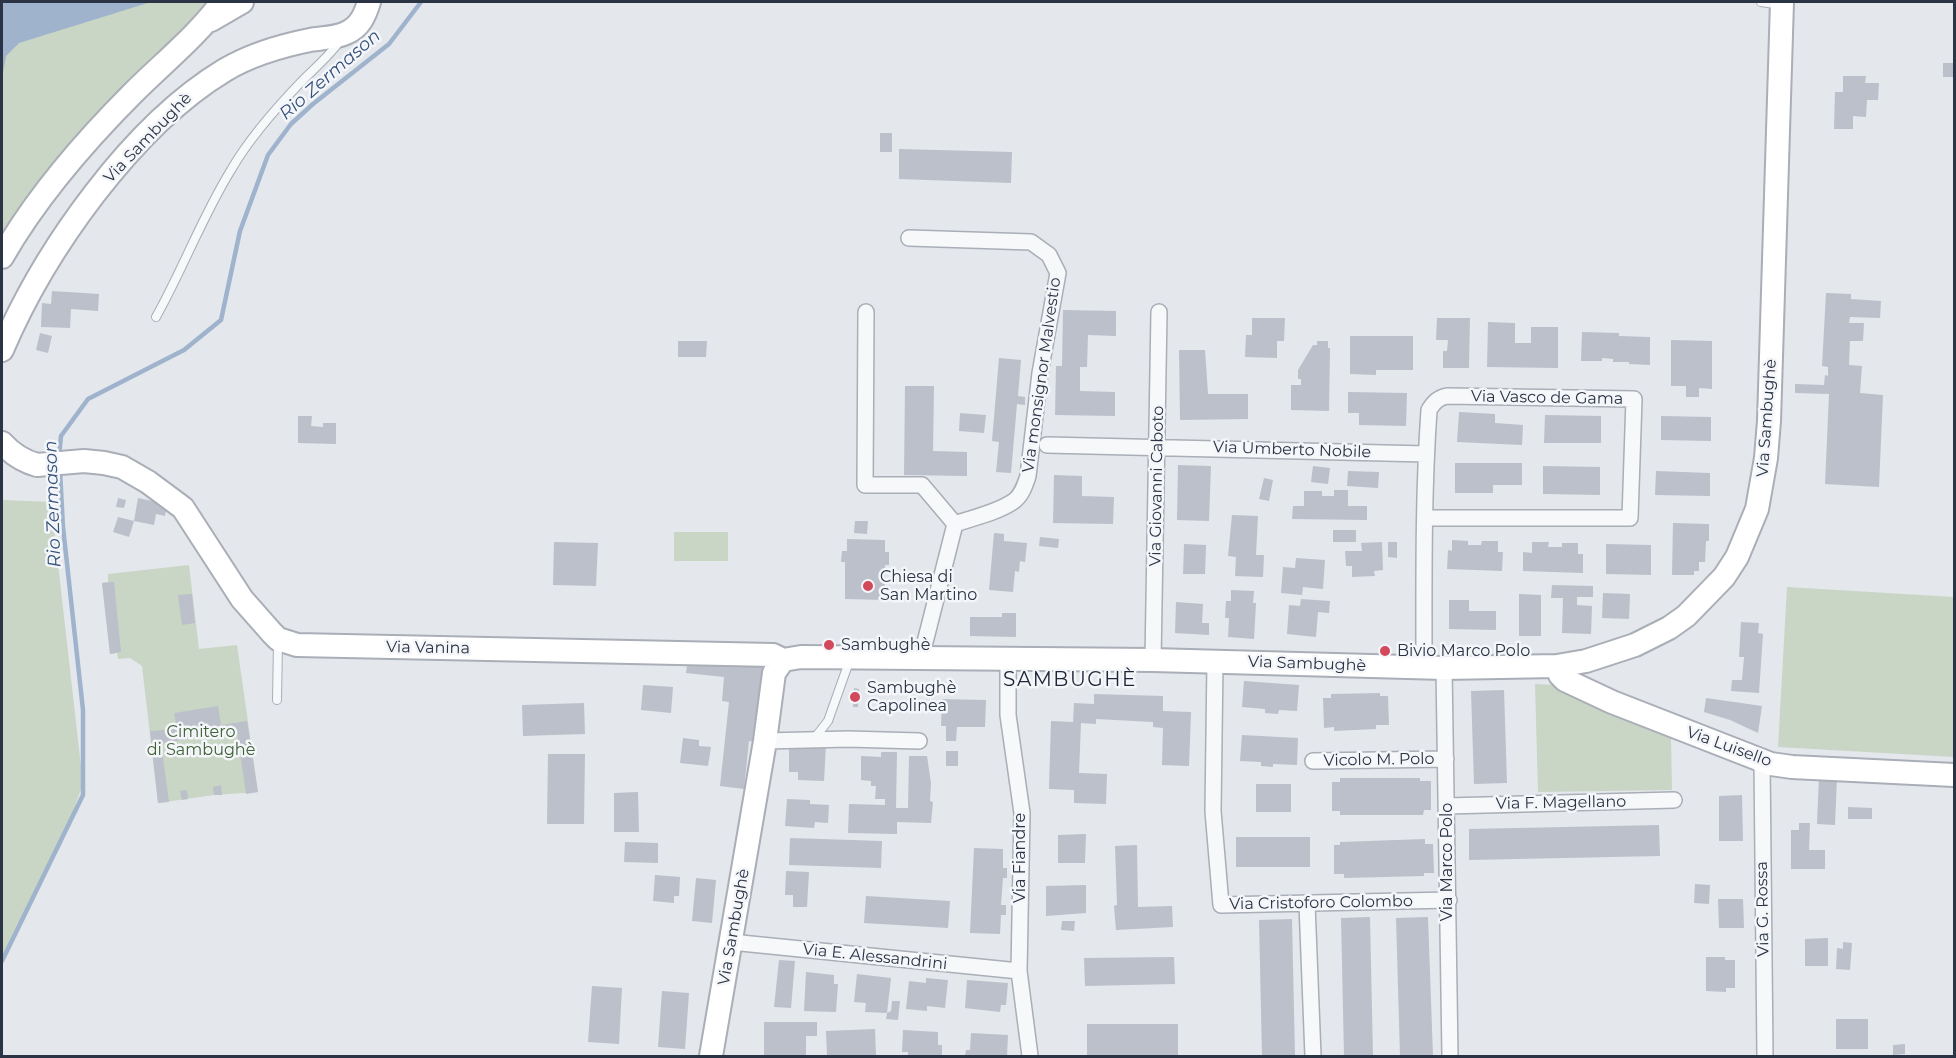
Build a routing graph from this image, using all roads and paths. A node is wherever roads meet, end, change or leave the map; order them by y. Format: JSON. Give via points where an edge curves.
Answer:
{"nodes":[{"id":1,"x":222,"y":2,"type":"edge"},
{"id":2,"x":242,"y":2,"type":"edge"},
{"id":3,"x":1775,"y":3,"type":"edge"},
{"id":4,"x":366,"y":5,"type":"edge"},
{"id":5,"x":207,"y":22,"type":"junction"},
{"id":6,"x":346,"y":33,"type":"junction"},
{"id":7,"x":909,"y":238,"type":"dead end"},
{"id":8,"x":2,"y":257,"type":"edge"},
{"id":9,"x":866,"y":312,"type":"dead end"},
{"id":10,"x":1159,"y":312,"type":"dead end"},
{"id":11,"x":156,"y":317,"type":"dead end"},
{"id":12,"x":2,"y":350,"type":"edge"},
{"id":13,"x":2,"y":443,"type":"edge"},
{"id":14,"x":1047,"y":445,"type":"dead end"},
{"id":15,"x":1158,"y":447,"type":"junction"},
{"id":16,"x":1426,"y":454,"type":"junction"},
{"id":17,"x":1425,"y":518,"type":"junction"},
{"id":18,"x":955,"y":524,"type":"junction"},
{"id":19,"x":278,"y":639,"type":"junction"},
{"id":20,"x":851,"y":657,"type":"junction"},
{"id":21,"x":921,"y":658,"type":"junction"},
{"id":22,"x":1008,"y":659,"type":"junction"},
{"id":23,"x":783,"y":660,"type":"junction"},
{"id":24,"x":1154,"y":660,"type":"junction"},
{"id":25,"x":1215,"y":662,"type":"junction"},
{"id":26,"x":1557,"y":666,"type":"junction"},
{"id":27,"x":1434,"y":668,"type":"junction"},
{"id":28,"x":277,"y":700,"type":"dead end"},
{"id":29,"x":812,"y":740,"type":"junction"},
{"id":30,"x":765,"y":741,"type":"junction"},
{"id":31,"x":919,"y":741,"type":"dead end"},
{"id":32,"x":1446,"y":759,"type":"junction"},
{"id":33,"x":1313,"y":761,"type":"dead end"},
{"id":34,"x":1762,"y":761,"type":"junction"},
{"id":35,"x":1954,"y":775,"type":"edge"},
{"id":36,"x":1674,"y":800,"type":"dead end"},
{"id":37,"x":1447,"y":806,"type":"junction"},
{"id":38,"x":1449,"y":900,"type":"junction"},
{"id":39,"x":1307,"y":904,"type":"junction"},
{"id":40,"x":731,"y":942,"type":"junction"},
{"id":41,"x":1019,"y":971,"type":"junction"},
{"id":42,"x":711,"y":1056,"type":"edge"},
{"id":43,"x":1030,"y":1056,"type":"edge"},
{"id":44,"x":1313,"y":1056,"type":"edge"},
{"id":45,"x":1450,"y":1056,"type":"edge"},
{"id":46,"x":1765,"y":1056,"type":"edge"}],
"edges":[{"from":1,"to":5,"type":"street"},
{"from":2,"to":5,"type":"street"},
{"from":3,"to":26,"type":"street","name":"Via Sambughè","via":[[1769,421],[1757,509],[1724,577],[1686,616],[1635,645]]},
{"from":4,"to":6,"type":"street","via":[[357,25]]},
{"from":5,"to":8,"type":"street","via":[[75,155]]},
{"from":6,"to":11,"type":"lane","via":[[330,55],[267,119],[231,170]]},
{"from":6,"to":12,"type":"street","name":"Via Sambughè","via":[[255,54],[199,86],[167,114],[107,178],[41,270]]},
{"from":7,"to":18,"type":"street","name":"Via monsignor Malvestio","via":[[1030,242],[1049,255],[1058,273],[1040,373],[1028,476],[1015,501]]},
{"from":9,"to":18,"type":"street","via":[[865,485],[922,485]]},
{"from":10,"to":15,"type":"street","name":"Via Giovanni Caboto"},
{"from":13,"to":19,"type":"street","via":[[23,460],[37,465],[84,460],[122,467],[148,482],[183,508],[242,599]]},
{"from":14,"to":15,"type":"street","name":"Via Umberto Nobile"},
{"from":15,"to":16,"type":"street","name":"Via Umberto Nobile"},
{"from":15,"to":24,"type":"street","name":"Via Giovanni Caboto"},
{"from":16,"to":17,"type":"street","name":"Via Vasco de Gama"},
{"from":16,"to":17,"type":"street","name":"Via Vasco de Gama","via":[[1429,410],[1440,398],[1634,399],[1630,518]]},
{"from":17,"to":27,"type":"street","name":"Via Vasco de Gama"},
{"from":18,"to":21,"type":"street"},
{"from":19,"to":23,"type":"street","name":"Via Vanina","via":[[297,645],[773,655]]},
{"from":19,"to":28,"type":"lane"},
{"from":20,"to":21,"type":"street","name":"Via Sambughè"},
{"from":20,"to":23,"type":"street","name":"Via Sambughè"},
{"from":20,"to":29,"type":"lane","via":[[828,721]]},
{"from":21,"to":22,"type":"street","name":"Via Sambughè"},
{"from":22,"to":24,"type":"street","name":"Via Sambughè"},
{"from":22,"to":41,"type":"street","name":"Via Fiandre","via":[[1008,715],[1022,813]]},
{"from":23,"to":30,"type":"street","name":"Via Sambughè","via":[[774,673]]},
{"from":24,"to":25,"type":"street","name":"Via Sambughè"},
{"from":25,"to":27,"type":"street","name":"Via Sambughè"},
{"from":25,"to":39,"type":"street","name":"Via Cristoforo Colombo","via":[[1212,811],[1221,906]]},
{"from":26,"to":27,"type":"street","name":"Via Sambughè"},
{"from":26,"to":34,"type":"street","name":"Via Luisello","via":[[1565,680],[1612,702]]},
{"from":27,"to":32,"type":"street","name":"Via Marco Polo"},
{"from":29,"to":30,"type":"street"},
{"from":29,"to":31,"type":"street"},
{"from":30,"to":40,"type":"street","name":"Via Sambughè"},
{"from":32,"to":33,"type":"street","name":"Vicolo M. Polo"},
{"from":32,"to":37,"type":"street","name":"Via Marco Polo"},
{"from":34,"to":35,"type":"street","name":"Via Luisello"},
{"from":34,"to":46,"type":"street","name":"Via G. Rossa"},
{"from":36,"to":37,"type":"street","name":"Via F. Magellano"},
{"from":37,"to":38,"type":"street","name":"Via Marco Polo"},
{"from":38,"to":39,"type":"street","name":"Via Cristoforo Colombo"},
{"from":38,"to":45,"type":"street","name":"Via Marco Polo"},
{"from":39,"to":44,"type":"street"},
{"from":40,"to":41,"type":"street","name":"Via E. Alessandrini"},
{"from":40,"to":42,"type":"street","name":"Via Sambughè"},
{"from":41,"to":43,"type":"street","name":"Via Fiandre"}]}
